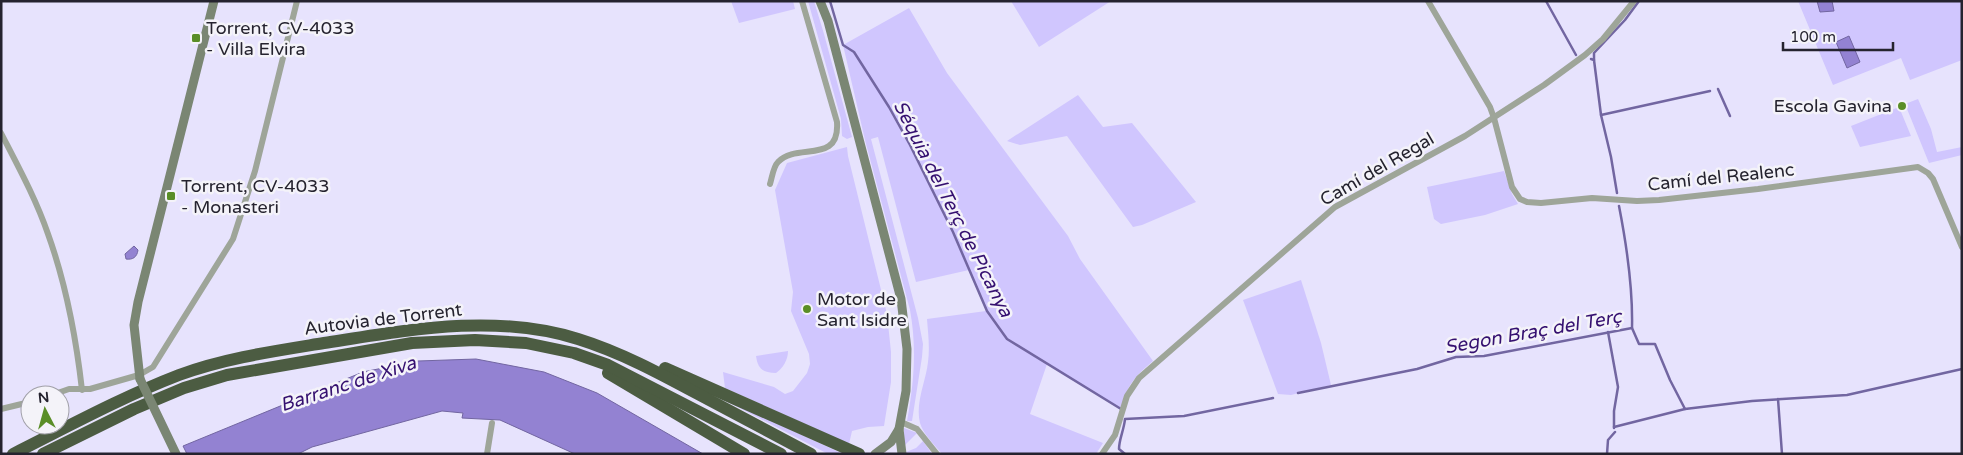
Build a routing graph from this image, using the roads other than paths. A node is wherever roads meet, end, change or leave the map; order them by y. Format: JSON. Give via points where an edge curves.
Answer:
{"nodes":[{"id":1,"x":214,"y":1,"type":"edge"},
{"id":2,"x":297,"y":1,"type":"edge"},
{"id":3,"x":802,"y":1,"type":"edge"},
{"id":4,"x":820,"y":1,"type":"edge"},
{"id":5,"x":1428,"y":1,"type":"edge"},
{"id":6,"x":1634,"y":1,"type":"edge"},
{"id":7,"x":1494,"y":118,"type":"junction"},
{"id":8,"x":1,"y":133,"type":"edge"},
{"id":9,"x":770,"y":184,"type":"dead end"},
{"id":10,"x":1962,"y":247,"type":"edge"},
{"id":11,"x":464,"y":325,"type":"junction"},
{"id":12,"x":475,"y":340,"type":"junction"},
{"id":13,"x":139,"y":377,"type":"junction"},
{"id":14,"x":70,"y":389,"type":"edge"},
{"id":15,"x":82,"y":390,"type":"junction"},
{"id":16,"x":20,"y":404,"type":"edge"},
{"id":17,"x":1,"y":408,"type":"edge"},
{"id":18,"x":492,"y":423,"type":"dead end"},
{"id":19,"x":900,"y":425,"type":"junction"},
{"id":20,"x":13,"y":454,"type":"edge"},
{"id":21,"x":43,"y":454,"type":"edge"},
{"id":22,"x":176,"y":454,"type":"edge"},
{"id":23,"x":487,"y":454,"type":"edge"},
{"id":24,"x":744,"y":454,"type":"edge"},
{"id":25,"x":781,"y":454,"type":"edge"},
{"id":26,"x":811,"y":454,"type":"edge"},
{"id":27,"x":859,"y":454,"type":"edge"},
{"id":28,"x":875,"y":454,"type":"edge"},
{"id":29,"x":902,"y":454,"type":"edge"},
{"id":30,"x":937,"y":454,"type":"edge"},
{"id":31,"x":1102,"y":454,"type":"edge"}],
"edges":[{"from":1,"to":13,"type":"main road","via":[[138,302],[134,325]]},
{"from":2,"to":13,"type":"street","via":[[255,171],[233,239],[153,367]]},
{"from":3,"to":9,"type":"street","via":[[838,134],[828,147],[784,158],[776,164]]},
{"from":4,"to":19,"type":"main road","via":[[901,299],[907,350],[906,391]]},
{"from":5,"to":7,"type":"street","name":"Camí del Realenc"},
{"from":6,"to":7,"type":"street","name":"Camí del Regal","via":[[1585,56]]},
{"from":7,"to":10,"type":"street","name":"Camí del Realenc","via":[[1512,187],[1520,199],[1528,202],[1592,198],[1658,200],[1918,167],[1933,179]]},
{"from":7,"to":31,"type":"street","name":"Camí del Regal","via":[[1335,207],[1139,378],[1127,396],[1116,435]]},
{"from":8,"to":15,"type":"street","via":[[55,254],[77,343]]},
{"from":11,"to":20,"type":"highway","name":"Autovia de Torrent","via":[[411,330],[224,361],[128,397]]},
{"from":11,"to":26,"type":"highway","name":"Autovia de Torrent","via":[[528,328],[611,351]]},
{"from":11,"to":27,"type":"highway","via":[[529,322],[578,333],[613,345]]},
{"from":12,"to":21,"type":"highway","name":"Autovia de Torrent","via":[[412,343],[227,375],[184,388],[134,409]]},
{"from":12,"to":24,"type":"highway","via":[[572,358],[599,368]]},
{"from":12,"to":25,"type":"highway","name":"Autovia de Torrent","via":[[526,343],[574,352],[608,365]]},
{"from":13,"to":15,"type":"street"},
{"from":13,"to":22,"type":"main road","bridge":true},
{"from":14,"to":15,"type":"street"},
{"from":16,"to":17,"type":"street"},
{"from":18,"to":23,"type":"street"},
{"from":19,"to":28,"type":"main road","via":[[891,442]]},
{"from":19,"to":29,"type":"main road"},
{"from":19,"to":30,"type":"street","via":[[917,429]]}]}
